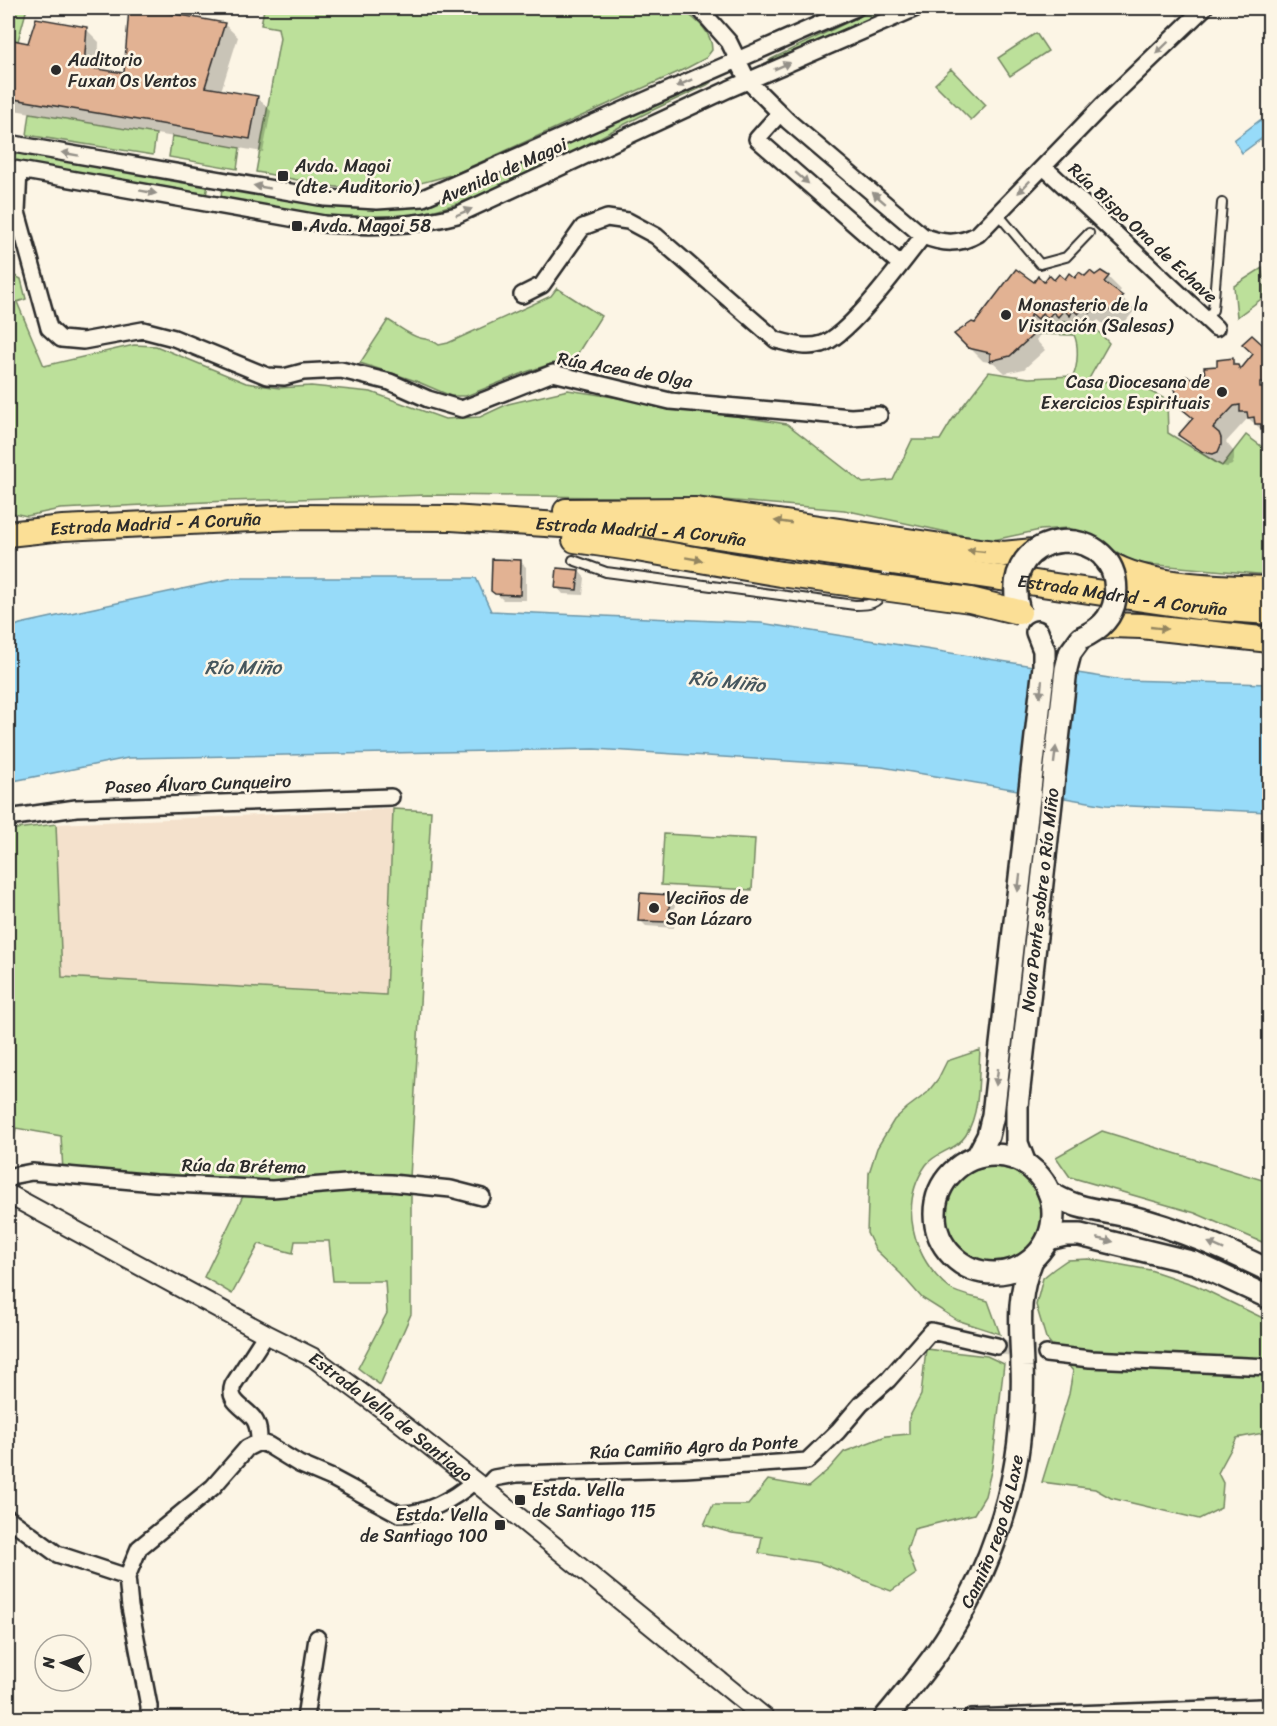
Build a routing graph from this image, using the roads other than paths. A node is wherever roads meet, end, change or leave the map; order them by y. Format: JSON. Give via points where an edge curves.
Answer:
{"nodes":[{"id":1,"x":699,"y":8,"type":"edge"},
{"id":2,"x":856,"y":8,"type":"edge"},
{"id":3,"x":916,"y":8,"type":"edge"},
{"id":4,"x":1204,"y":8,"type":"edge"},
{"id":5,"x":738,"y":60,"type":"junction"},
{"id":6,"x":748,"y":81,"type":"junction"},
{"id":7,"x":780,"y":113,"type":"junction"},
{"id":8,"x":8,"y":143,"type":"edge"},
{"id":9,"x":1044,"y":167,"type":"junction"},
{"id":10,"x":13,"y":169,"type":"edge"},
{"id":11,"x":1222,"y":203,"type":"dead end"},
{"id":12,"x":998,"y":214,"type":"junction"},
{"id":13,"x":1089,"y":233,"type":"dead end"},
{"id":14,"x":923,"y":236,"type":"junction"},
{"id":15,"x":900,"y":264,"type":"junction"},
{"id":16,"x":522,"y":295,"type":"dead end"},
{"id":17,"x":1211,"y":324,"type":"joint"},
{"id":18,"x":879,"y":415,"type":"dead end"},
{"id":19,"x":358,"y":517,"type":"junction"},
{"id":20,"x":235,"y":519,"type":"junction"},
{"id":21,"x":8,"y":534,"type":"edge"},
{"id":22,"x":1034,"y":551,"type":"junction"},
{"id":23,"x":573,"y":560,"type":"dead end"},
{"id":24,"x":890,"y":561,"type":"junction"},
{"id":25,"x":1108,"y":563,"type":"junction"},
{"id":26,"x":1269,"y":589,"type":"edge"},
{"id":27,"x":1019,"y":612,"type":"junction"},
{"id":28,"x":1269,"y":612,"type":"edge"},
{"id":29,"x":1037,"y":632,"type":"junction"},
{"id":30,"x":1091,"y":633,"type":"junction"},
{"id":31,"x":1269,"y":640,"type":"edge"},
{"id":32,"x":391,"y":797,"type":"dead end"},
{"id":33,"x":8,"y":819,"type":"edge"},
{"id":34,"x":977,"y":1157,"type":"junction"},
{"id":35,"x":1025,"y":1164,"type":"junction"},
{"id":36,"x":8,"y":1181,"type":"edge"},
{"id":37,"x":1049,"y":1192,"type":"junction"},
{"id":38,"x":8,"y":1194,"type":"edge"},
{"id":39,"x":482,"y":1197,"type":"dead end"},
{"id":40,"x":1048,"y":1239,"type":"junction"},
{"id":41,"x":1032,"y":1260,"type":"junction"},
{"id":42,"x":1269,"y":1271,"type":"edge"},
{"id":43,"x":988,"y":1273,"type":"junction"},
{"id":44,"x":1269,"y":1298,"type":"edge"},
{"id":45,"x":1019,"y":1320,"type":"junction"},
{"id":46,"x":266,"y":1334,"type":"junction"},
{"id":47,"x":997,"y":1346,"type":"tunnel mouth"},
{"id":48,"x":1046,"y":1354,"type":"tunnel mouth"},
{"id":49,"x":1269,"y":1367,"type":"edge"},
{"id":50,"x":259,"y":1442,"type":"junction"},
{"id":51,"x":479,"y":1485,"type":"junction"},
{"id":52,"x":8,"y":1518,"type":"edge"},
{"id":53,"x":127,"y":1577,"type":"junction"},
{"id":54,"x":317,"y":1638,"type":"dead end"},
{"id":55,"x":1267,"y":1705,"type":"edge"},
{"id":56,"x":149,"y":1719,"type":"edge"},
{"id":57,"x":305,"y":1719,"type":"edge"},
{"id":58,"x":765,"y":1719,"type":"edge"},
{"id":59,"x":885,"y":1719,"type":"edge"},
{"id":60,"x":971,"y":1719,"type":"edge"}],
"edges":[{"from":1,"to":5,"type":"street","name":"Rúa Bispo Ona de Echave","via":[[729,42]]},
{"from":2,"to":5,"type":"street","name":"Avenida de Magoi"},
{"from":6,"to":3,"type":"street","name":"Avenida de Magoi","one_way":true},
{"from":4,"to":9,"type":"street","name":"Rúa Bispo Ona de Echave","one_way":true},
{"from":5,"to":6,"type":"street","name":"Rúa Bispo Ona de Echave"},
{"from":5,"to":8,"type":"street","name":"Avenida de Magoi","one_way":true,"via":[[423,198],[325,198]]},
{"from":6,"to":7,"type":"street","name":"Rúa Bispo Ona de Echave"},
{"from":10,"to":6,"type":"street","name":"Avenida de Magoi","one_way":true,"via":[[324,224],[373,227],[428,223],[458,215]]},
{"from":14,"to":7,"type":"street","name":"Rúa Bispo Ona de Echave","one_way":true},
{"from":7,"to":15,"type":"street","one_way":true,"via":[[757,139]]},
{"from":9,"to":12,"type":"street","name":"Rúa Bispo Ona de Echave","one_way":true},
{"from":9,"to":17,"type":"street","name":"Rúa Bispo Ona de Echave"},
{"from":10,"to":18,"type":"street","name":"Rúa Acea de Olga","via":[[17,212],[49,328],[61,339],[82,341],[143,330],[174,338],[267,376],[341,370],[390,382],[462,409],[553,373],[670,401],[851,417]]},
{"from":11,"to":17,"type":"lane"},
{"from":12,"to":13,"type":"lane","via":[[1040,264],[1066,257]]},
{"from":12,"to":14,"type":"street","name":"Rúa Bispo Ona de Echave","via":[[978,234],[959,242],[936,242]]},
{"from":14,"to":15,"type":"street"},
{"from":15,"to":16,"type":"street","via":[[840,334],[821,345],[810,346],[777,340],[656,236],[628,221],[607,218],[583,227],[542,285]]},
{"from":19,"to":20,"type":"highway","name":"Estrada Madrid - A Coruña"},
{"from":19,"to":24,"type":"highway","name":"Estrada Madrid - A Coruña","via":[[444,517],[704,534]]},
{"from":19,"to":27,"type":"highway","one_way":true,"bridge":true,"via":[[637,549],[970,600]]},
{"from":20,"to":21,"type":"highway","name":"Estrada Madrid - A Coruña"},
{"from":22,"to":20,"type":"highway","one_way":true,"via":[[1003,554],[696,510],[538,511],[432,504],[339,508]]},
{"from":22,"to":25,"type":"main road","bridge":true,"via":[[1065,540],[1097,550]]},
{"from":22,"to":27,"type":"main road","bridge":true,"via":[[1017,576]]},
{"from":23,"to":24,"type":"lane","via":[[606,572],[855,605],[872,604],[880,597]]},
{"from":24,"to":28,"type":"highway","name":"Estrada Madrid - A Coruña","via":[[1197,607]]},
{"from":25,"to":26,"type":"highway","via":[[1152,579]]},
{"from":25,"to":30,"type":"main road","bridge":true,"via":[[1114,576],[1115,603],[1109,617]]},
{"from":27,"to":29,"type":"main road"},
{"from":29,"to":30,"type":"main road","via":[[1062,641]]},
{"from":29,"to":34,"type":"main road","name":"Nova Ponte sobre o Río Miño","one_way":true,"via":[[1044,650],[1044,666],[994,1103],[988,1136]]},
{"from":30,"to":31,"type":"highway","one_way":true,"via":[[1110,626],[1141,626]]},
{"from":35,"to":30,"type":"main road","name":"Nova Ponte sobre o Río Miño","one_way":true,"via":[[1017,1143],[1017,1106],[1066,669],[1070,653]]},
{"from":32,"to":33,"type":"street","name":"Paseo Álvaro Cunqueiro","via":[[76,808]]},
{"from":34,"to":35,"type":"main road","via":[[1002,1155]]},
{"from":34,"to":43,"type":"main road","via":[[959,1166],[945,1180],[936,1199],[935,1220],[940,1239],[952,1256],[968,1268]]},
{"from":35,"to":37,"type":"main road","via":[[1040,1176]]},
{"from":36,"to":39,"type":"street","name":"Rúa da Brétema","via":[[11,1176],[32,1172],[272,1189],[391,1183],[451,1189]]},
{"from":37,"to":40,"type":"main road","via":[[1053,1216]]},
{"from":42,"to":37,"type":"main road","one_way":true,"via":[[1195,1237],[1072,1205]]},
{"from":38,"to":46,"type":"street","name":"Estrada Vella de Santiago"},
{"from":40,"to":41,"type":"main road"},
{"from":40,"to":44,"type":"main road","one_way":true,"via":[[1080,1235],[1195,1263]]},
{"from":41,"to":43,"type":"main road","via":[[1008,1272]]},
{"from":41,"to":45,"type":"main road","via":[[1022,1286]]},
{"from":43,"to":45,"type":"main road","via":[[1008,1294]]},
{"from":45,"to":59,"type":"main road","name":"Camiño rego da Laxe","via":[[1021,1423],[1010,1486],[995,1538],[980,1577],[951,1631]]},
{"from":46,"to":50,"type":"street","via":[[230,1392],[255,1420]]},
{"from":46,"to":51,"type":"street","name":"Estrada Vella de Santiago","via":[[314,1358]]},
{"from":47,"to":51,"type":"street","name":"Rúa Camiño Agro da Ponte","via":[[931,1331],[807,1461],[517,1474]]},
{"from":48,"to":49,"type":"street"},
{"from":50,"to":51,"type":"street","via":[[399,1515],[411,1515]]},
{"from":50,"to":53,"type":"street","via":[[247,1448],[213,1486],[139,1548]]},
{"from":51,"to":58,"type":"street","name":"Estrada Vella de Santiago"},
{"from":52,"to":53,"type":"street","via":[[57,1554]]},
{"from":53,"to":56,"type":"street"},
{"from":54,"to":57,"type":"street"},
{"from":55,"to":60,"type":"street"}]}
